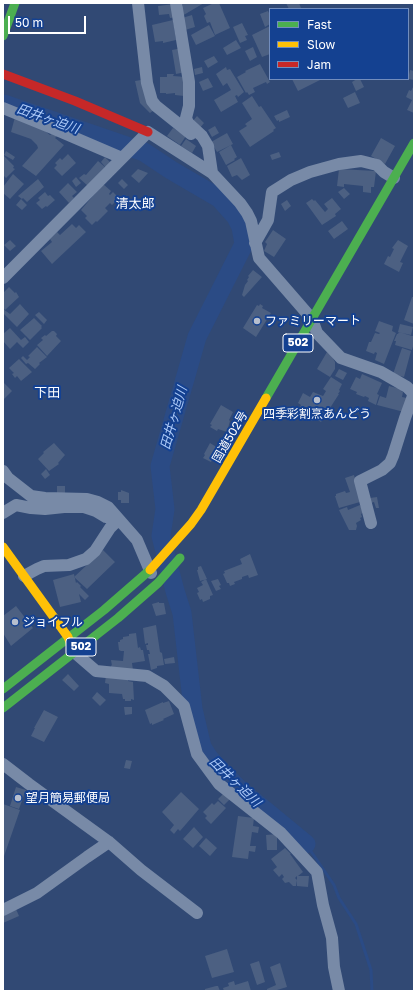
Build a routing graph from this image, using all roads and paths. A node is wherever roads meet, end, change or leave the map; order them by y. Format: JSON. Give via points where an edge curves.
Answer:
{"nodes":[{"id":1,"x":15,"y":3,"type":"edge"},
{"id":2,"x":138,"y":3,"type":"edge"},
{"id":3,"x":176,"y":3,"type":"edge"},
{"id":4,"x":3,"y":36,"type":"edge"},
{"id":5,"x":3,"y":74,"type":"edge"},
{"id":6,"x":3,"y":108,"type":"edge"},
{"id":7,"x":146,"y":135,"type":"junction"},
{"id":8,"x":414,"y":143,"type":"edge"},
{"id":9,"x":124,"y":156,"type":"junction"},
{"id":10,"x":210,"y":156,"type":"junction"},
{"id":11,"x":212,"y":173,"type":"junction"},
{"id":12,"x":394,"y":178,"type":"junction"},
{"id":13,"x":255,"y":243,"type":"junction"},
{"id":14,"x":3,"y":278,"type":"edge"},
{"id":15,"x":316,"y":330,"type":"junction"},
{"id":16,"x":3,"y":470,"type":"edge"},
{"id":17,"x":7,"y":511,"type":"edge"},
{"id":18,"x":118,"y":520,"type":"junction"},
{"id":19,"x":370,"y":523,"type":"dead end"},
{"id":20,"x":3,"y":547,"type":"edge"},
{"id":21,"x":184,"y":553,"type":"dead end"},
{"id":22,"x":151,"y":568,"type":"junction"},
{"id":23,"x":24,"y":576,"type":"junction"},
{"id":24,"x":157,"y":584,"type":"junction"},
{"id":25,"x":68,"y":637,"type":"junction"},
{"id":26,"x":57,"y":641,"type":"junction"},
{"id":27,"x":74,"y":652,"type":"junction"},
{"id":28,"x":3,"y":689,"type":"edge"},
{"id":29,"x":3,"y":708,"type":"edge"},
{"id":30,"x":3,"y":764,"type":"edge"},
{"id":31,"x":109,"y":842,"type":"junction"},
{"id":32,"x":3,"y":910,"type":"edge"},
{"id":33,"x":197,"y":912,"type":"dead end"},
{"id":34,"x":340,"y":991,"type":"edge"}],
"edges":[{"from":1,"to":4,"type":"main road"},
{"from":2,"to":10,"type":"street","via":[[147,83],[152,101],[202,144]]},
{"from":3,"to":10,"type":"street","via":[[189,82],[186,118],[206,140]]},
{"from":5,"to":7,"type":"main road","via":[[75,101]]},
{"from":6,"to":9,"type":"street"},
{"from":7,"to":9,"type":"street"},
{"from":7,"to":11,"type":"street"},
{"from":8,"to":12,"type":"main road","name":"国道502号","number":"502"},
{"from":9,"to":14,"type":"street"},
{"from":10,"to":11,"type":"street"},
{"from":11,"to":13,"type":"street","via":[[247,213]]},
{"from":12,"to":13,"type":"street","via":[[377,165],[361,161],[339,164],[291,180],[272,192],[268,220]]},
{"from":12,"to":15,"type":"main road","name":"国道502号","number":"502"},
{"from":13,"to":15,"type":"street","via":[[259,258]]},
{"from":15,"to":19,"type":"street","via":[[341,358],[381,372],[412,392],[390,463],[360,481]]},
{"from":15,"to":22,"type":"main road","name":"国道502号","number":"502","via":[[201,510],[178,540]]},
{"from":16,"to":18,"type":"street","via":[[8,478],[31,496],[93,500],[108,507]]},
{"from":17,"to":18,"type":"street","via":[[16,505],[45,509],[84,508],[96,511],[106,518]]},
{"from":18,"to":22,"type":"street","via":[[137,540]]},
{"from":18,"to":23,"type":"street","via":[[86,559],[69,565],[44,566]]},
{"from":20,"to":23,"type":"main road"},
{"from":21,"to":24,"type":"main road","number":"502"},
{"from":22,"to":24,"type":"street"},
{"from":22,"to":25,"type":"main road","name":"国道502号","number":"502","via":[[104,610]]},
{"from":23,"to":25,"type":"main road"},
{"from":24,"to":27,"type":"main road","number":"502"},
{"from":25,"to":26,"type":"main road","name":"国道502号","number":"502"},
{"from":25,"to":27,"type":"main road"},
{"from":26,"to":27,"type":"main road"},
{"from":26,"to":28,"type":"main road","name":"国道502号","number":"502"},
{"from":27,"to":29,"type":"main road","number":"502"},
{"from":27,"to":34,"type":"street","via":[[96,671],[147,676],[164,686],[184,706],[197,754],[219,784],[281,833],[317,872],[332,938],[334,967]]},
{"from":30,"to":31,"type":"street"},
{"from":31,"to":32,"type":"street","via":[[37,893]]},
{"from":31,"to":33,"type":"street"}]}
